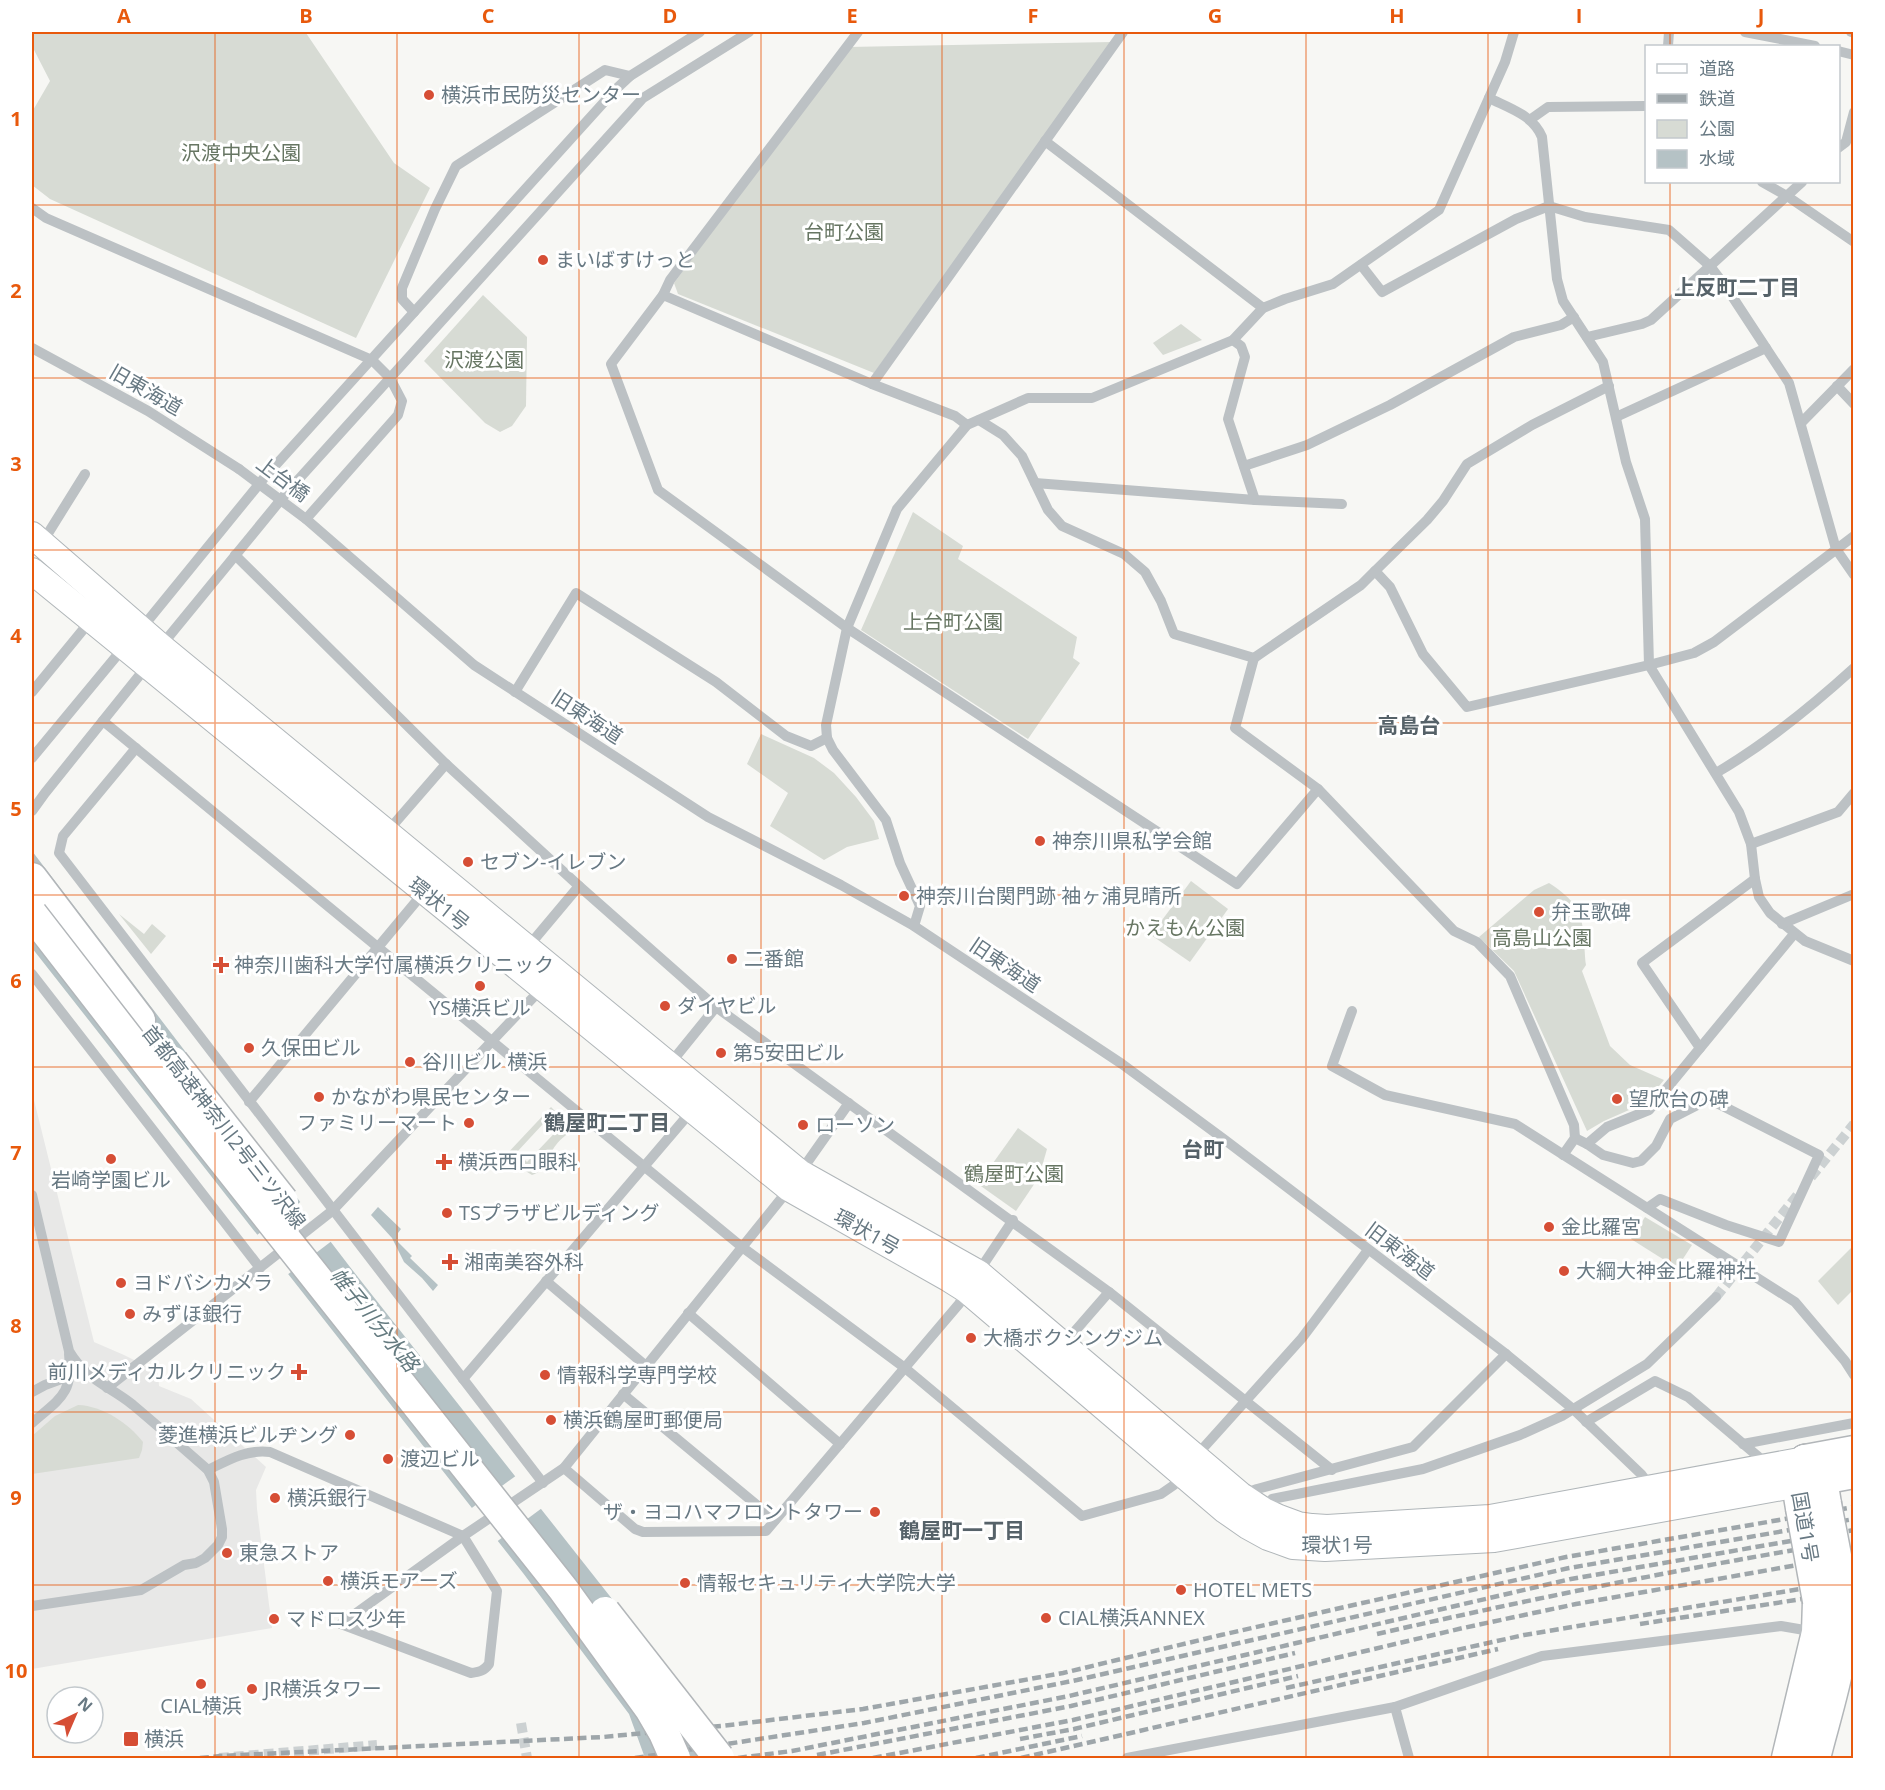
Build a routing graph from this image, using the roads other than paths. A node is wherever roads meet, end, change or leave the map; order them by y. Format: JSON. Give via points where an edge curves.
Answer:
{"nodes":[{"id":1,"x":700,"y":32,"type":"edge"},
{"id":2,"x":749,"y":32,"type":"edge"},
{"id":3,"x":858,"y":32,"type":"edge"},
{"id":4,"x":1123,"y":32,"type":"edge"},
{"id":5,"x":1514,"y":32,"type":"edge"},
{"id":6,"x":1745,"y":32,"type":"edge"},
{"id":7,"x":1810,"y":45,"type":"edge"},
{"id":8,"x":630,"y":76,"type":"junction"},
{"id":9,"x":1489,"y":98,"type":"junction"},
{"id":10,"x":1645,"y":106,"type":"edge"},
{"id":11,"x":1854,"y":112,"type":"edge"},
{"id":12,"x":1531,"y":119,"type":"junction"},
{"id":13,"x":1045,"y":141,"type":"junction"},
{"id":14,"x":1846,"y":145,"type":"edge"},
{"id":15,"x":1764,"y":183,"type":"edge"},
{"id":16,"x":1801,"y":183,"type":"edge"},
{"id":17,"x":1787,"y":196,"type":"junction"},
{"id":18,"x":1550,"y":206,"type":"junction"},
{"id":19,"x":32,"y":208,"type":"edge"},
{"id":20,"x":1854,"y":242,"type":"edge"},
{"id":21,"x":1361,"y":265,"type":"junction"},
{"id":22,"x":1710,"y":266,"type":"junction"},
{"id":23,"x":663,"y":295,"type":"junction"},
{"id":24,"x":1263,"y":308,"type":"junction"},
{"id":25,"x":414,"y":312,"type":"junction"},
{"id":26,"x":1574,"y":317,"type":"junction"},
{"id":27,"x":1587,"y":337,"type":"junction"},
{"id":28,"x":1233,"y":340,"type":"junction"},
{"id":29,"x":32,"y":348,"type":"edge"},
{"id":30,"x":1766,"y":348,"type":"junction"},
{"id":31,"x":372,"y":360,"type":"junction"},
{"id":32,"x":1854,"y":369,"type":"edge"},
{"id":33,"x":390,"y":378,"type":"junction"},
{"id":34,"x":872,"y":384,"type":"junction"},
{"id":35,"x":1609,"y":386,"type":"junction"},
{"id":36,"x":1837,"y":386,"type":"junction"},
{"id":37,"x":1854,"y":404,"type":"edge"},
{"id":38,"x":1616,"y":417,"type":"junction"},
{"id":39,"x":979,"y":420,"type":"junction"},
{"id":40,"x":1801,"y":423,"type":"junction"},
{"id":41,"x":967,"y":425,"type":"junction"},
{"id":42,"x":1244,"y":466,"type":"junction"},
{"id":43,"x":239,"y":469,"type":"joint"},
{"id":44,"x":85,"y":474,"type":"dead end"},
{"id":45,"x":1035,"y":483,"type":"junction"},
{"id":46,"x":1255,"y":500,"type":"junction"},
{"id":47,"x":1342,"y":504,"type":"dead end"},
{"id":48,"x":306,"y":519,"type":"junction"},
{"id":49,"x":1854,"y":536,"type":"edge"},
{"id":50,"x":37,"y":539,"type":"edge"},
{"id":51,"x":1836,"y":549,"type":"junction"},
{"id":52,"x":235,"y":555,"type":"junction"},
{"id":53,"x":32,"y":571,"type":"edge"},
{"id":54,"x":1375,"y":571,"type":"junction"},
{"id":55,"x":1854,"y":575,"type":"edge"},
{"id":56,"x":91,"y":620,"type":"junction"},
{"id":57,"x":846,"y":628,"type":"junction"},
{"id":58,"x":133,"y":638,"type":"junction"},
{"id":59,"x":154,"y":656,"type":"junction"},
{"id":60,"x":1254,"y":658,"type":"junction"},
{"id":61,"x":1649,"y":665,"type":"junction"},
{"id":62,"x":1854,"y":669,"type":"edge"},
{"id":63,"x":32,"y":692,"type":"edge"},
{"id":64,"x":515,"y":692,"type":"junction"},
{"id":65,"x":103,"y":721,"type":"junction"},
{"id":66,"x":828,"y":738,"type":"junction"},
{"id":67,"x":136,"y":748,"type":"junction"},
{"id":68,"x":32,"y":758,"type":"edge"},
{"id":69,"x":446,"y":764,"type":"junction"},
{"id":70,"x":1716,"y":773,"type":"junction"},
{"id":71,"x":1318,"y":789,"type":"junction"},
{"id":72,"x":1854,"y":793,"type":"edge"},
{"id":73,"x":1849,"y":802,"type":"edge"},
{"id":74,"x":32,"y":811,"type":"edge"},
{"id":75,"x":379,"y":841,"type":"junction"},
{"id":76,"x":1751,"y":844,"type":"junction"},
{"id":77,"x":32,"y":878,"type":"edge"},
{"id":78,"x":1755,"y":879,"type":"junction"},
{"id":79,"x":579,"y":886,"type":"junction"},
{"id":80,"x":32,"y":887,"type":"edge"},
{"id":81,"x":424,"y":892,"type":"junction"},
{"id":82,"x":1854,"y":894,"type":"edge"},
{"id":83,"x":32,"y":914,"type":"edge"},
{"id":84,"x":1782,"y":924,"type":"junction"},
{"id":85,"x":914,"y":926,"type":"junction"},
{"id":86,"x":1794,"y":934,"type":"junction"},
{"id":87,"x":32,"y":937,"type":"edge"},
{"id":88,"x":378,"y":948,"type":"junction"},
{"id":89,"x":520,"y":955,"type":"junction"},
{"id":90,"x":1854,"y":961,"type":"edge"},
{"id":91,"x":32,"y":974,"type":"edge"},
{"id":92,"x":550,"y":980,"type":"junction"},
{"id":93,"x":716,"y":1007,"type":"junction"},
{"id":94,"x":1352,"y":1011,"type":"dead end"},
{"id":95,"x":140,"y":1020,"type":"junction"},
{"id":96,"x":492,"y":1042,"type":"junction"},
{"id":97,"x":1700,"y":1048,"type":"junction"},
{"id":98,"x":663,"y":1073,"type":"junction"},
{"id":99,"x":249,"y":1102,"type":"junction"},
{"id":100,"x":699,"y":1102,"type":"junction"},
{"id":101,"x":849,"y":1103,"type":"junction"},
{"id":102,"x":1575,"y":1138,"type":"junction"},
{"id":103,"x":207,"y":1140,"type":"junction"},
{"id":104,"x":1587,"y":1144,"type":"junction"},
{"id":105,"x":1563,"y":1155,"type":"junction"},
{"id":106,"x":644,"y":1167,"type":"junction"},
{"id":107,"x":795,"y":1180,"type":"junction"},
{"id":108,"x":32,"y":1195,"type":"edge"},
{"id":109,"x":1647,"y":1208,"type":"junction"},
{"id":110,"x":332,"y":1211,"type":"junction"},
{"id":111,"x":1013,"y":1220,"type":"junction"},
{"id":112,"x":742,"y":1247,"type":"junction"},
{"id":113,"x":1368,"y":1250,"type":"junction"},
{"id":114,"x":306,"y":1263,"type":"junction"},
{"id":115,"x":260,"y":1268,"type":"junction"},
{"id":116,"x":546,"y":1281,"type":"junction"},
{"id":117,"x":973,"y":1281,"type":"junction"},
{"id":118,"x":1109,"y":1292,"type":"junction"},
{"id":119,"x":1716,"y":1297,"type":"tunnel mouth"},
{"id":120,"x":688,"y":1314,"type":"junction"},
{"id":121,"x":69,"y":1351,"type":"junction"},
{"id":122,"x":1056,"y":1353,"type":"junction"},
{"id":123,"x":1506,"y":1354,"type":"junction"},
{"id":124,"x":646,"y":1366,"type":"junction"},
{"id":125,"x":415,"y":1368,"type":"junction"},
{"id":126,"x":905,"y":1368,"type":"junction"},
{"id":127,"x":84,"y":1371,"type":"junction"},
{"id":128,"x":70,"y":1376,"type":"junction"},
{"id":129,"x":1854,"y":1376,"type":"edge"},
{"id":130,"x":463,"y":1380,"type":"junction"},
{"id":131,"x":107,"y":1388,"type":"junction"},
{"id":132,"x":32,"y":1392,"type":"edge"},
{"id":133,"x":623,"y":1394,"type":"junction"},
{"id":134,"x":1245,"y":1399,"type":"junction"},
{"id":135,"x":1572,"y":1409,"type":"junction"},
{"id":136,"x":1586,"y":1422,"type":"junction"},
{"id":137,"x":32,"y":1423,"type":"edge"},
{"id":138,"x":1854,"y":1423,"type":"edge"},
{"id":139,"x":840,"y":1444,"type":"junction"},
{"id":140,"x":1743,"y":1444,"type":"junction"},
{"id":141,"x":1854,"y":1451,"type":"edge"},
{"id":142,"x":1189,"y":1466,"type":"junction"},
{"id":143,"x":1770,"y":1466,"type":"junction"},
{"id":144,"x":564,"y":1468,"type":"junction"},
{"id":145,"x":208,"y":1470,"type":"junction"},
{"id":146,"x":1332,"y":1470,"type":"junction"},
{"id":147,"x":1854,"y":1473,"type":"edge"},
{"id":148,"x":538,"y":1486,"type":"junction"},
{"id":149,"x":1810,"y":1487,"type":"junction"},
{"id":150,"x":1652,"y":1489,"type":"junction"},
{"id":151,"x":1240,"y":1495,"type":"junction"},
{"id":152,"x":1272,"y":1499,"type":"dead end"},
{"id":153,"x":775,"y":1520,"type":"junction"},
{"id":154,"x":468,"y":1533,"type":"junction"},
{"id":155,"x":37,"y":1605,"type":"edge"},
{"id":156,"x":1840,"y":1607,"type":"edge"},
{"id":157,"x":1818,"y":1632,"type":"junction"},
{"id":158,"x":1395,"y":1707,"type":"junction"},
{"id":159,"x":675,"y":1758,"type":"edge"},
{"id":160,"x":687,"y":1758,"type":"edge"},
{"id":161,"x":709,"y":1758,"type":"edge"},
{"id":162,"x":719,"y":1758,"type":"edge"},
{"id":163,"x":1127,"y":1758,"type":"edge"},
{"id":164,"x":1408,"y":1758,"type":"edge"},
{"id":165,"x":1787,"y":1758,"type":"edge"},
{"id":166,"x":1815,"y":1758,"type":"edge"}],
"edges":[{"from":1,"to":8,"type":"street"},
{"from":2,"to":33,"type":"street","via":[[643,98]]},
{"from":3,"to":23,"type":"street","via":[[670,280]]},
{"from":4,"to":13,"type":"street"},
{"from":5,"to":9,"type":"street"},
{"from":6,"to":7,"type":"street"},
{"from":8,"to":25,"type":"street"},
{"from":8,"to":25,"type":"street","via":[[605,70],[456,166],[402,288],[402,299]]},
{"from":9,"to":12,"type":"street"},
{"from":9,"to":21,"type":"street","via":[[1439,210]]},
{"from":10,"to":12,"type":"street","via":[[1548,107]]},
{"from":11,"to":14,"type":"street"},
{"from":12,"to":18,"type":"street","via":[[1542,137]]},
{"from":13,"to":24,"type":"street"},
{"from":13,"to":34,"type":"street"},
{"from":15,"to":17,"type":"street"},
{"from":16,"to":17,"type":"street"},
{"from":17,"to":20,"type":"street"},
{"from":17,"to":22,"type":"street"},
{"from":18,"to":21,"type":"street","via":[[1516,219],[1382,292]]},
{"from":18,"to":22,"type":"street","via":[[1585,217],[1669,230]]},
{"from":18,"to":26,"type":"street","via":[[1557,279],[1563,301]]},
{"from":19,"to":31,"type":"street","via":[[46,218]]},
{"from":21,"to":24,"type":"street","via":[[1333,284]]},
{"from":22,"to":27,"type":"street","via":[[1651,320]]},
{"from":22,"to":30,"type":"street"},
{"from":23,"to":34,"type":"street"},
{"from":23,"to":57,"type":"street","via":[[611,364],[658,490]]},
{"from":24,"to":28,"type":"street"},
{"from":25,"to":31,"type":"street"},
{"from":26,"to":27,"type":"street"},
{"from":26,"to":42,"type":"street","via":[[1561,325],[1514,337],[1307,445]]},
{"from":27,"to":35,"type":"street","via":[[1604,362]]},
{"from":28,"to":39,"type":"street","via":[[1092,398],[1028,398]]},
{"from":28,"to":42,"type":"street","via":[[1245,357],[1228,419]]},
{"from":29,"to":43,"type":"street","name":"旧東海道","via":[[148,411]]},
{"from":30,"to":38,"type":"street"},
{"from":30,"to":40,"type":"street","via":[[1789,383]]},
{"from":31,"to":33,"type":"street"},
{"from":31,"to":58,"type":"street","via":[[264,478]]},
{"from":32,"to":36,"type":"street"},
{"from":33,"to":48,"type":"street","via":[[402,401],[398,415]]},
{"from":33,"to":52,"type":"street"},
{"from":34,"to":41,"type":"street","via":[[955,416]]},
{"from":35,"to":38,"type":"street"},
{"from":35,"to":54,"type":"street","via":[[1467,464],[1427,520]]},
{"from":36,"to":37,"type":"street"},
{"from":36,"to":40,"type":"street"},
{"from":38,"to":61,"type":"street","via":[[1645,519]]},
{"from":39,"to":41,"type":"street"},
{"from":39,"to":45,"type":"street","via":[[1003,435],[1022,456]]},
{"from":40,"to":51,"type":"street"},
{"from":41,"to":57,"type":"street","via":[[897,509]]},
{"from":42,"to":46,"type":"street"},
{"from":43,"to":48,"type":"street","name":"上台橋","bridge":true},
{"from":44,"to":50,"type":"street"},
{"from":45,"to":46,"type":"street"},
{"from":45,"to":60,"type":"street","via":[[1048,510],[1062,526],[1124,554],[1145,572],[1174,634]]},
{"from":46,"to":47,"type":"street"},
{"from":48,"to":64,"type":"street","name":"旧東海道","via":[[474,665]]},
{"from":49,"to":51,"type":"street"},
{"from":50,"to":58,"type":"main road","name":"環状1号"},
{"from":51,"to":55,"type":"street"},
{"from":51,"to":61,"type":"street","via":[[1714,642],[1694,653]]},
{"from":52,"to":59,"type":"street"},
{"from":52,"to":69,"type":"street"},
{"from":53,"to":56,"type":"main road","name":"環状1号"},
{"from":54,"to":60,"type":"street","via":[[1361,585]]},
{"from":54,"to":61,"type":"street","via":[[1390,587],[1423,654],[1467,707]]},
{"from":56,"to":58,"type":"main road","name":"環状1号"},
{"from":56,"to":63,"type":"street"},
{"from":57,"to":66,"type":"street","via":[[826,725]]},
{"from":57,"to":71,"type":"street","via":[[1237,884]]},
{"from":58,"to":59,"type":"main road","name":"環状1号"},
{"from":58,"to":68,"type":"street"},
{"from":59,"to":65,"type":"street"},
{"from":59,"to":75,"type":"main road","name":"環状1号"},
{"from":60,"to":71,"type":"street","via":[[1235,728]]},
{"from":61,"to":70,"type":"street"},
{"from":62,"to":70,"type":"street","via":[[1814,705]]},
{"from":64,"to":66,"type":"street","via":[[576,593],[716,682],[786,736],[811,746]]},
{"from":64,"to":85,"type":"street","name":"旧東海道","via":[[708,817]]},
{"from":65,"to":67,"type":"street"},
{"from":65,"to":74,"type":"street"},
{"from":66,"to":85,"type":"street","via":[[886,820],[920,906]]},
{"from":67,"to":88,"type":"street"},
{"from":67,"to":99,"type":"street","via":[[63,836],[59,853]]},
{"from":69,"to":75,"type":"street"},
{"from":69,"to":79,"type":"street"},
{"from":70,"to":76,"type":"street","via":[[1739,812]]},
{"from":71,"to":102,"type":"street","via":[[1454,931],[1477,942],[1510,976],[1574,1125]]},
{"from":72,"to":73,"type":"street"},
{"from":73,"to":76,"type":"street","via":[[1838,812]]},
{"from":75,"to":81,"type":"main road","name":"環状1号"},
{"from":75,"to":89,"type":"main road","name":"環状1号"},
{"from":76,"to":78,"type":"street"},
{"from":77,"to":95,"type":"highway"},
{"from":78,"to":84,"type":"street","via":[[1759,897]]},
{"from":78,"to":97,"type":"street","via":[[1642,963]]},
{"from":79,"to":89,"type":"street"},
{"from":79,"to":93,"type":"street"},
{"from":80,"to":95,"type":"highway","name":"首都高速神奈川2号三ツ沢線"},
{"from":81,"to":88,"type":"street"},
{"from":81,"to":89,"type":"main road","name":"環状1号"},
{"from":82,"to":84,"type":"street"},
{"from":83,"to":103,"type":"highway","name":"首都高速神奈川2号三ツ沢線","bridge":true},
{"from":84,"to":86,"type":"street"},
{"from":85,"to":113,"type":"street","name":"旧東海道","via":[[1122,1064]]},
{"from":86,"to":90,"type":"street"},
{"from":86,"to":97,"type":"street"},
{"from":87,"to":103,"type":"highway","bridge":true,"via":[[122,1048]]},
{"from":88,"to":96,"type":"street"},
{"from":88,"to":99,"type":"street"},
{"from":89,"to":92,"type":"main road","name":"環状1号"},
{"from":91,"to":115,"type":"street"},
{"from":92,"to":96,"type":"street"},
{"from":92,"to":98,"type":"main road","name":"環状1号"},
{"from":93,"to":98,"type":"street"},
{"from":93,"to":101,"type":"street"},
{"from":94,"to":105,"type":"street","via":[[1332,1066],[1385,1095],[1515,1124]]},
{"from":95,"to":125,"type":"highway","name":"首都高速神奈川2号三ツ沢線","bridge":true},
{"from":96,"to":106,"type":"street"},
{"from":96,"to":110,"type":"street"},
{"from":97,"to":104,"type":"street","via":[[1649,1110],[1607,1127]]},
{"from":98,"to":100,"type":"main road","name":"環状1号"},
{"from":99,"to":110,"type":"street"},
{"from":100,"to":106,"type":"street"},
{"from":100,"to":107,"type":"main road","name":"環状1号"},
{"from":101,"to":107,"type":"street"},
{"from":101,"to":111,"type":"street"},
{"from":102,"to":104,"type":"street"},
{"from":102,"to":105,"type":"street"},
{"from":103,"to":114,"type":"highway","name":"首都高速神奈川2号三ツ沢線","bridge":true},
{"from":104,"to":109,"type":"street","via":[[1603,1155],[1633,1163],[1641,1161],[1656,1146],[1670,1119],[1709,1099],[1819,1155],[1779,1242],[1660,1199]]},
{"from":105,"to":109,"type":"street"},
{"from":106,"to":112,"type":"street"},
{"from":106,"to":116,"type":"street"},
{"from":107,"to":112,"type":"street"},
{"from":107,"to":117,"type":"main road","name":"環状1号","via":[[948,1278]]},
{"from":108,"to":121,"type":"street"},
{"from":109,"to":129,"type":"street","via":[[1795,1302]]},
{"from":110,"to":115,"type":"street"},
{"from":110,"to":130,"type":"street"},
{"from":111,"to":117,"type":"street"},
{"from":111,"to":118,"type":"street"},
{"from":112,"to":120,"type":"street"},
{"from":112,"to":126,"type":"street"},
{"from":113,"to":123,"type":"street","name":"旧東海道"},
{"from":113,"to":134,"type":"street","via":[[1302,1338]]},
{"from":114,"to":159,"type":"highway","bridge":true,"via":[[563,1589],[650,1709]]},
{"from":114,"to":161,"type":"highway","bridge":true},
{"from":115,"to":131,"type":"street"},
{"from":116,"to":124,"type":"street"},
{"from":116,"to":130,"type":"street"},
{"from":117,"to":122,"type":"main road","name":"環状1号"},
{"from":117,"to":126,"type":"street","via":[[959,1304]]},
{"from":118,"to":122,"type":"street"},
{"from":118,"to":134,"type":"street"},
{"from":119,"to":135,"type":"street","via":[[1647,1364]]},
{"from":120,"to":124,"type":"street"},
{"from":120,"to":139,"type":"street"},
{"from":121,"to":127,"type":"street"},
{"from":121,"to":128,"type":"street"},
{"from":122,"to":142,"type":"main road","name":"環状1号"},
{"from":123,"to":135,"type":"street","name":"旧東海道"},
{"from":123,"to":146,"type":"street","via":[[1413,1447]]},
{"from":124,"to":133,"type":"street"},
{"from":125,"to":160,"type":"highway","via":[[641,1676],[675,1730]]},
{"from":125,"to":162,"type":"highway","bridge":true},
{"from":126,"to":139,"type":"street"},
{"from":126,"to":142,"type":"street","via":[[1082,1516],[1161,1494]]},
{"from":127,"to":128,"type":"street"},
{"from":127,"to":131,"type":"street"},
{"from":128,"to":132,"type":"street"},
{"from":128,"to":137,"type":"street","via":[[62,1396]]},
{"from":130,"to":148,"type":"street"},
{"from":131,"to":145,"type":"street","via":[[131,1403]]},
{"from":133,"to":144,"type":"street"},
{"from":133,"to":153,"type":"street"},
{"from":134,"to":142,"type":"street"},
{"from":134,"to":146,"type":"street"},
{"from":135,"to":136,"type":"street","name":"旧東海道"},
{"from":135,"to":152,"type":"street","via":[[1520,1435],[1423,1469]]},
{"from":136,"to":140,"type":"street","via":[[1655,1381],[1688,1397]]},
{"from":136,"to":150,"type":"street","name":"旧東海道"},
{"from":138,"to":140,"type":"street"},
{"from":139,"to":153,"type":"street"},
{"from":140,"to":143,"type":"street"},
{"from":141,"to":149,"type":"highway"},
{"from":142,"to":149,"type":"main road","name":"環状1号","via":[[1225,1510],[1248,1526],[1293,1546],[1325,1548],[1494,1539]]},
{"from":142,"to":151,"type":"main road","name":"環状1号"},
{"from":143,"to":149,"type":"main road","name":"環状1号"},
{"from":143,"to":150,"type":"main road","name":"環状1号"},
{"from":144,"to":148,"type":"street"},
{"from":144,"to":153,"type":"street","via":[[643,1532],[766,1531]]},
{"from":145,"to":154,"type":"street","via":[[248,1453],[270,1452]]},
{"from":145,"to":155,"type":"street","via":[[214,1482],[222,1537],[205,1558],[184,1565],[141,1590]]},
{"from":146,"to":151,"type":"street"},
{"from":147,"to":149,"type":"highway"},
{"from":148,"to":154,"type":"street"},
{"from":149,"to":156,"type":"highway","name":"国道1号","bridge":true},
{"from":150,"to":151,"type":"main road","name":"環状1号","via":[[1490,1518],[1328,1528],[1298,1525],[1279,1518]]},
{"from":154,"to":154,"type":"street","via":[[371,1603],[341,1624],[471,1673],[485,1669],[489,1664],[497,1591]]},
{"from":156,"to":157,"type":"highway","name":"国道1号"},
{"from":156,"to":166,"type":"highway","name":"国道1号","via":[[1844,1661]]},
{"from":157,"to":158,"type":"street","via":[[1781,1626],[1542,1656]]},
{"from":157,"to":165,"type":"highway","name":"国道1号"},
{"from":158,"to":163,"type":"street"},
{"from":158,"to":164,"type":"street"}]}
